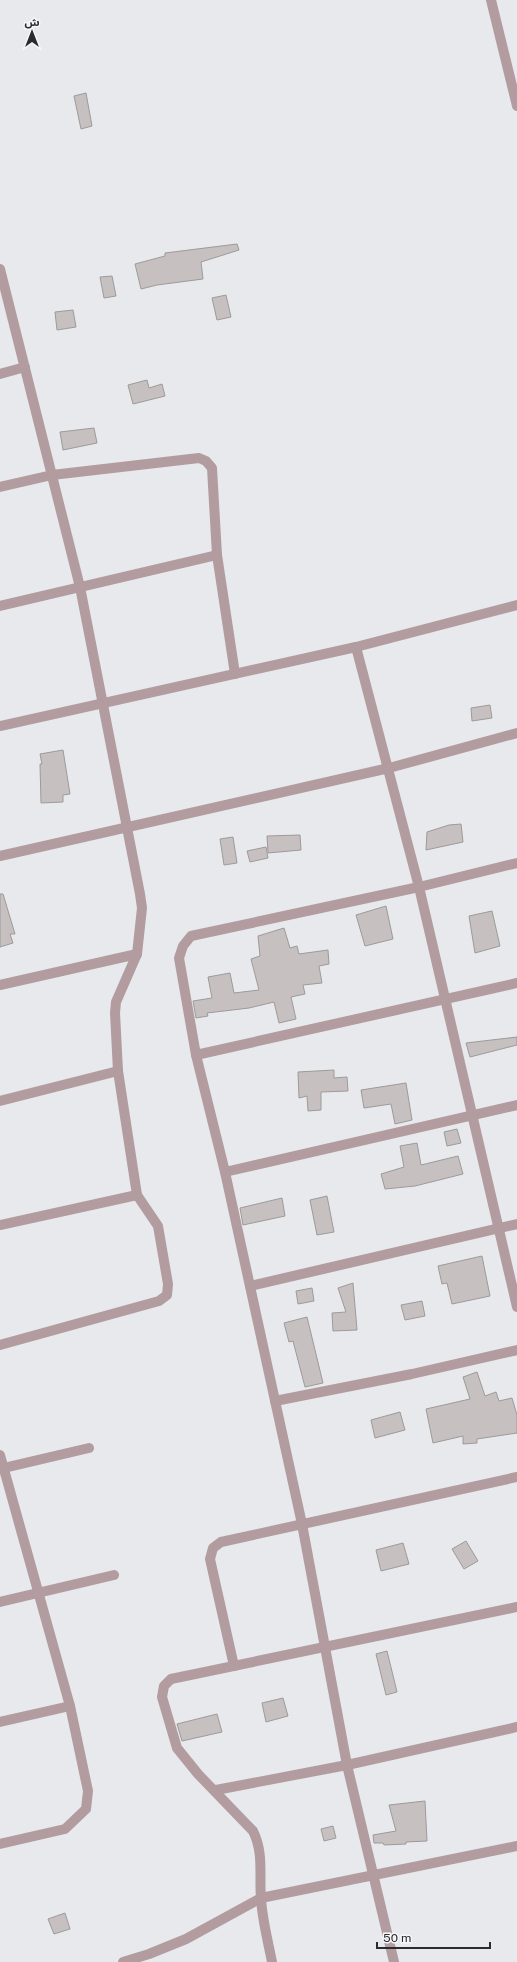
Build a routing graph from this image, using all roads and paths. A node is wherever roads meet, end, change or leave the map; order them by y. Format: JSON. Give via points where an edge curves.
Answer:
{"nodes":[{"id":1,"x":491,"y":0,"type":"edge"},
{"id":2,"x":517,"y":106,"type":"edge"},
{"id":3,"x":0,"y":269,"type":"edge"},
{"id":4,"x":25,"y":367,"type":"junction"},
{"id":5,"x":0,"y":374,"type":"edge"},
{"id":6,"x":52,"y":475,"type":"junction"},
{"id":7,"x":0,"y":488,"type":"edge"},
{"id":8,"x":217,"y":555,"type":"junction"},
{"id":9,"x":80,"y":587,"type":"junction"},
{"id":10,"x":517,"y":605,"type":"edge"},
{"id":11,"x":0,"y":606,"type":"edge"},
{"id":12,"x":356,"y":647,"type":"junction"},
{"id":13,"x":235,"y":674,"type":"junction"},
{"id":14,"x":102,"y":704,"type":"junction"},
{"id":15,"x":0,"y":726,"type":"edge"},
{"id":16,"x":517,"y":733,"type":"edge"},
{"id":17,"x":389,"y":768,"type":"junction"},
{"id":18,"x":128,"y":826,"type":"junction"},
{"id":19,"x":0,"y":856,"type":"edge"},
{"id":20,"x":517,"y":863,"type":"edge"},
{"id":21,"x":419,"y":887,"type":"junction"},
{"id":22,"x":137,"y":954,"type":"junction"},
{"id":23,"x":517,"y":983,"type":"edge"},
{"id":24,"x":0,"y":985,"type":"edge"},
{"id":25,"x":444,"y":999,"type":"junction"},
{"id":26,"x":196,"y":1055,"type":"junction"},
{"id":27,"x":118,"y":1071,"type":"junction"},
{"id":28,"x":0,"y":1101,"type":"edge"},
{"id":29,"x":517,"y":1105,"type":"edge"},
{"id":30,"x":471,"y":1116,"type":"junction"},
{"id":31,"x":225,"y":1172,"type":"junction"},
{"id":32,"x":137,"y":1195,"type":"junction"},
{"id":33,"x":517,"y":1224,"type":"edge"},
{"id":34,"x":0,"y":1225,"type":"edge"},
{"id":35,"x":498,"y":1229,"type":"junction"},
{"id":36,"x":250,"y":1286,"type":"junction"},
{"id":37,"x":517,"y":1307,"type":"edge"},
{"id":38,"x":0,"y":1345,"type":"edge"},
{"id":39,"x":517,"y":1350,"type":"edge"},
{"id":40,"x":275,"y":1401,"type":"junction"},
{"id":41,"x":90,"y":1448,"type":"dead end"},
{"id":42,"x":0,"y":1455,"type":"edge"},
{"id":43,"x":2,"y":1468,"type":"edge"},
{"id":44,"x":517,"y":1477,"type":"edge"},
{"id":45,"x":302,"y":1524,"type":"junction"},
{"id":46,"x":114,"y":1575,"type":"dead end"},
{"id":47,"x":38,"y":1593,"type":"junction"},
{"id":48,"x":0,"y":1602,"type":"edge"},
{"id":49,"x":517,"y":1607,"type":"edge"},
{"id":50,"x":326,"y":1647,"type":"junction"},
{"id":51,"x":234,"y":1666,"type":"junction"},
{"id":52,"x":70,"y":1706,"type":"junction"},
{"id":53,"x":0,"y":1722,"type":"edge"},
{"id":54,"x":517,"y":1727,"type":"edge"},
{"id":55,"x":347,"y":1765,"type":"junction"},
{"id":56,"x":216,"y":1790,"type":"junction"},
{"id":57,"x":0,"y":1844,"type":"edge"},
{"id":58,"x":517,"y":1846,"type":"edge"},
{"id":59,"x":373,"y":1876,"type":"junction"},
{"id":60,"x":261,"y":1898,"type":"junction"},
{"id":61,"x":123,"y":1962,"type":"edge"},
{"id":62,"x":272,"y":1962,"type":"edge"},
{"id":63,"x":394,"y":1962,"type":"edge"}],
"edges":[{"from":1,"to":2,"type":"street"},
{"from":3,"to":4,"type":"street"},
{"from":4,"to":5,"type":"street"},
{"from":4,"to":6,"type":"street"},
{"from":6,"to":7,"type":"street"},
{"from":6,"to":8,"type":"street","via":[[199,458],[206,461],[212,468]]},
{"from":6,"to":9,"type":"street"},
{"from":8,"to":9,"type":"street"},
{"from":8,"to":13,"type":"street"},
{"from":9,"to":11,"type":"street"},
{"from":9,"to":14,"type":"street"},
{"from":10,"to":12,"type":"street"},
{"from":12,"to":13,"type":"street"},
{"from":12,"to":17,"type":"street"},
{"from":13,"to":14,"type":"street"},
{"from":14,"to":15,"type":"street"},
{"from":14,"to":18,"type":"street"},
{"from":16,"to":17,"type":"street"},
{"from":17,"to":18,"type":"street"},
{"from":17,"to":21,"type":"street"},
{"from":18,"to":19,"type":"street"},
{"from":18,"to":22,"type":"street","via":[[142,908]]},
{"from":20,"to":21,"type":"street"},
{"from":21,"to":25,"type":"street"},
{"from":21,"to":26,"type":"street","via":[[191,936],[183,946],[179,958]]},
{"from":22,"to":24,"type":"street"},
{"from":22,"to":27,"type":"street","via":[[115,1008]]},
{"from":23,"to":25,"type":"street"},
{"from":25,"to":26,"type":"street"},
{"from":25,"to":30,"type":"street"},
{"from":26,"to":31,"type":"street"},
{"from":27,"to":28,"type":"street"},
{"from":27,"to":32,"type":"street"},
{"from":29,"to":30,"type":"street"},
{"from":30,"to":31,"type":"street"},
{"from":30,"to":35,"type":"street"},
{"from":31,"to":36,"type":"street"},
{"from":32,"to":34,"type":"street"},
{"from":32,"to":38,"type":"street","via":[[158,1226],[168,1284],[167,1295],[160,1301]]},
{"from":33,"to":35,"type":"street"},
{"from":35,"to":36,"type":"street"},
{"from":35,"to":37,"type":"street"},
{"from":36,"to":40,"type":"street"},
{"from":39,"to":40,"type":"street"},
{"from":40,"to":45,"type":"street"},
{"from":41,"to":43,"type":"street"},
{"from":42,"to":43,"type":"street"},
{"from":43,"to":47,"type":"street"},
{"from":44,"to":45,"type":"street"},
{"from":45,"to":50,"type":"street"},
{"from":45,"to":51,"type":"street","via":[[221,1542],[213,1548],[210,1559]]},
{"from":46,"to":47,"type":"street"},
{"from":47,"to":48,"type":"street"},
{"from":47,"to":52,"type":"street"},
{"from":49,"to":50,"type":"street"},
{"from":50,"to":51,"type":"street"},
{"from":50,"to":55,"type":"street"},
{"from":51,"to":56,"type":"street","via":[[171,1679],[164,1686],[162,1697],[177,1748],[198,1774]]},
{"from":52,"to":53,"type":"street"},
{"from":52,"to":57,"type":"street","via":[[88,1791],[86,1809],[65,1829]]},
{"from":54,"to":55,"type":"street"},
{"from":55,"to":56,"type":"street"},
{"from":55,"to":59,"type":"street"},
{"from":56,"to":60,"type":"street","via":[[253,1831],[259,1842]]},
{"from":58,"to":59,"type":"street"},
{"from":59,"to":60,"type":"street"},
{"from":59,"to":63,"type":"street"},
{"from":60,"to":61,"type":"street","via":[[186,1939]]},
{"from":60,"to":62,"type":"street"}]}
